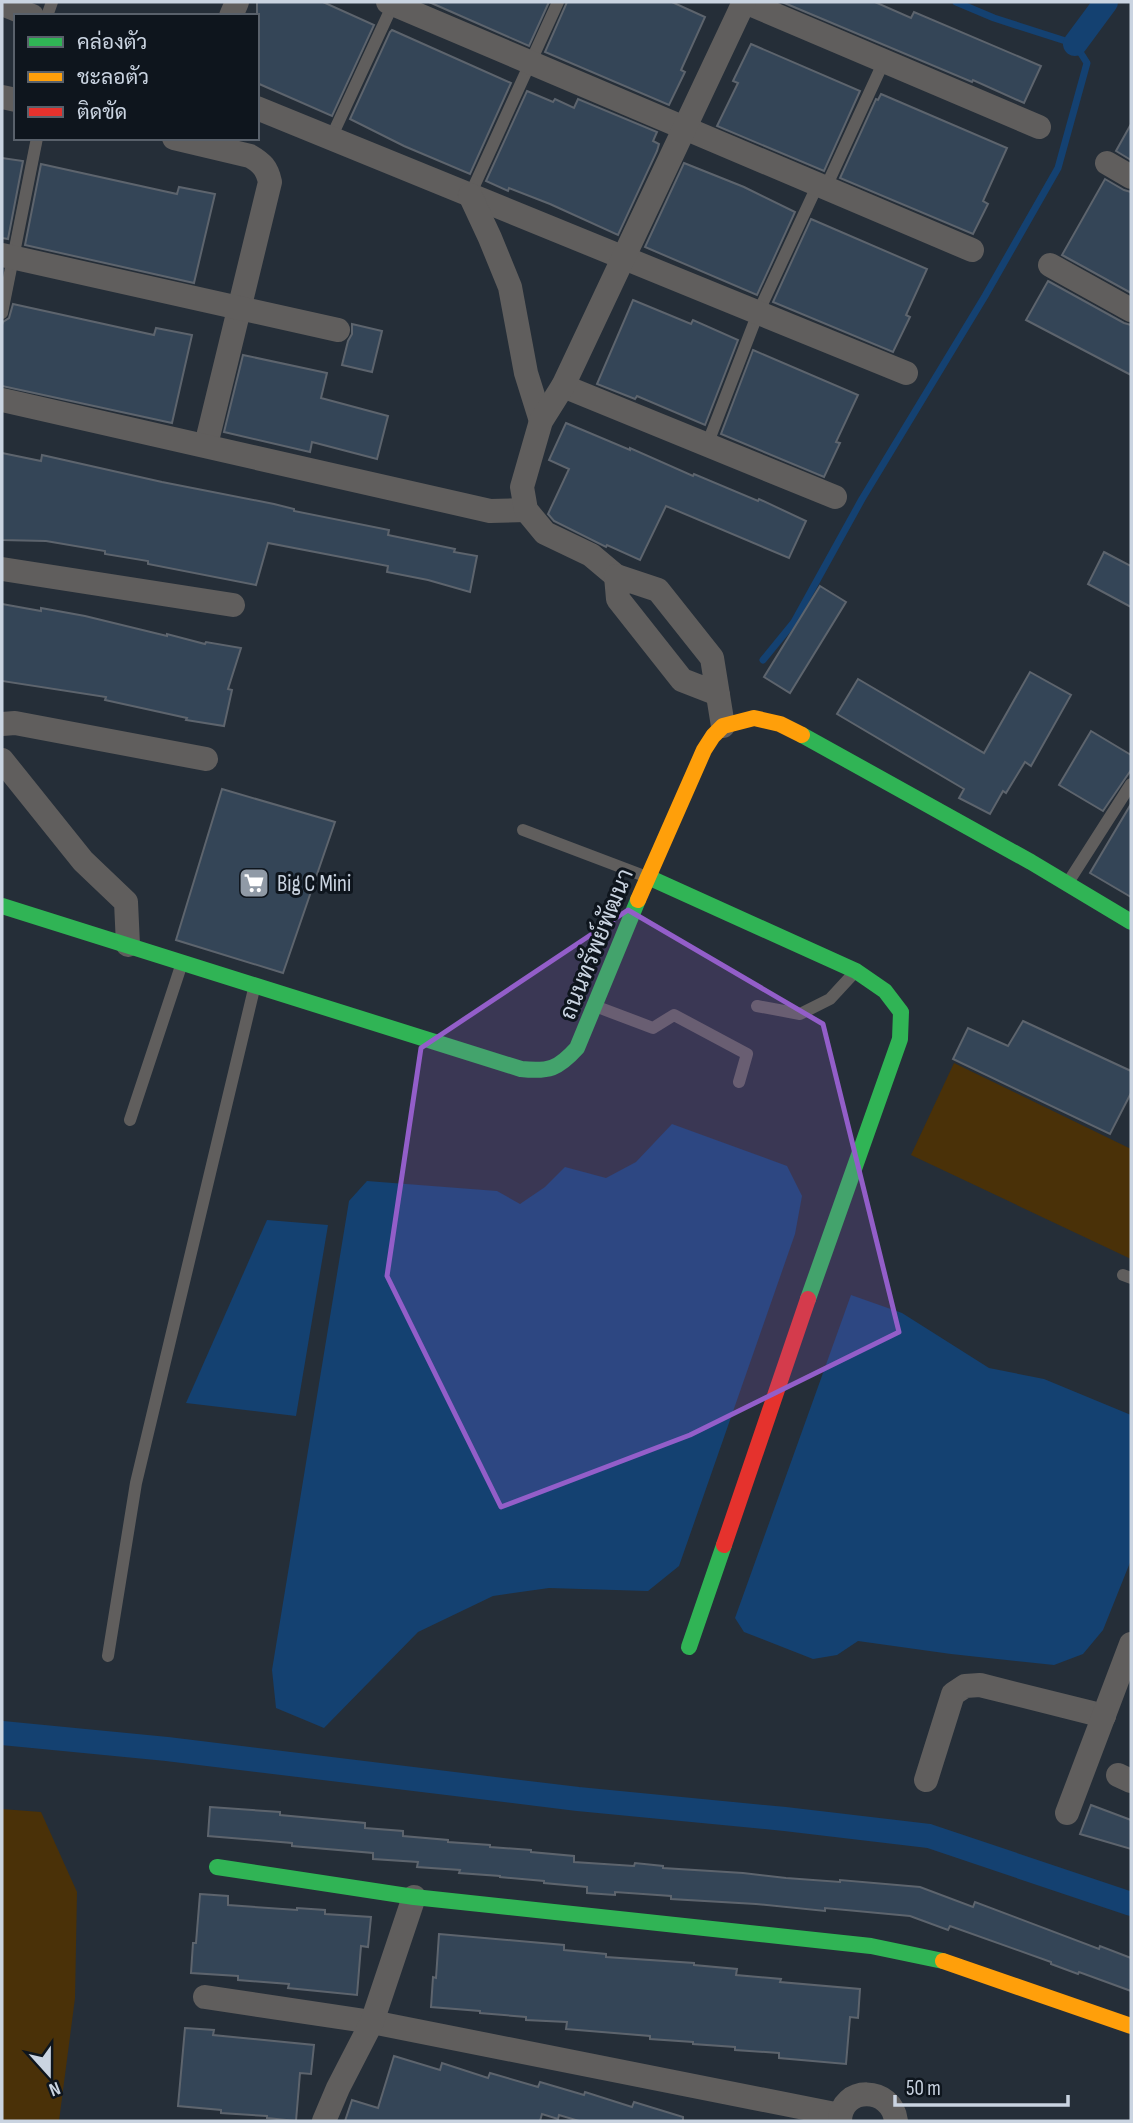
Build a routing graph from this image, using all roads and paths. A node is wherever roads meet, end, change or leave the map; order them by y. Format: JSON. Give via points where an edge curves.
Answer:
{"nodes":[{"id":1,"x":558,"y":2,"type":"edge"},
{"id":2,"x":745,"y":2,"type":"edge"},
{"id":3,"x":392,"y":3,"type":"edge"},
{"id":4,"x":2,"y":4,"type":"edge"},
{"id":5,"x":27,"y":14,"type":"edge"},
{"id":6,"x":884,"y":61,"type":"junction"},
{"id":7,"x":531,"y":62,"type":"junction"},
{"id":8,"x":259,"y":109,"type":"edge"},
{"id":9,"x":1039,"y":127,"type":"dead end"},
{"id":10,"x":685,"y":128,"type":"junction"},
{"id":11,"x":331,"y":138,"type":"junction"},
{"id":12,"x":37,"y":140,"type":"edge"},
{"id":13,"x":182,"y":140,"type":"edge"},
{"id":14,"x":1107,"y":163,"type":"dead end"},
{"id":15,"x":1131,"y":177,"type":"edge"},
{"id":16,"x":822,"y":186,"type":"junction"},
{"id":17,"x":470,"y":195,"type":"junction"},
{"id":18,"x":972,"y":250,"type":"dead end"},
{"id":19,"x":8,"y":256,"type":"edge"},
{"id":20,"x":623,"y":258,"type":"junction"},
{"id":21,"x":1050,"y":265,"type":"dead end"},
{"id":22,"x":240,"y":307,"type":"junction"},
{"id":23,"x":1131,"y":310,"type":"edge"},
{"id":24,"x":2,"y":313,"type":"edge"},
{"id":25,"x":758,"y":313,"type":"junction"},
{"id":26,"x":338,"y":330,"type":"dead end"},
{"id":27,"x":906,"y":373,"type":"dead end"},
{"id":28,"x":563,"y":386,"type":"junction"},
{"id":29,"x":2,"y":400,"type":"edge"},
{"id":30,"x":541,"y":421,"type":"junction"},
{"id":31,"x":206,"y":445,"type":"junction"},
{"id":32,"x":707,"y":445,"type":"junction"},
{"id":33,"x":835,"y":497,"type":"dead end"},
{"id":34,"x":526,"y":510,"type":"junction"},
{"id":35,"x":2,"y":569,"type":"edge"},
{"id":36,"x":616,"y":576,"type":"junction"},
{"id":37,"x":233,"y":605,"type":"dead end"},
{"id":38,"x":718,"y":694,"type":"junction"},
{"id":39,"x":2,"y":724,"type":"edge"},
{"id":40,"x":723,"y":726,"type":"junction"},
{"id":41,"x":206,"y":759,"type":"dead end"},
{"id":42,"x":2,"y":761,"type":"edge"},
{"id":43,"x":1131,"y":784,"type":"edge"},
{"id":44,"x":523,"y":830,"type":"dead end"},
{"id":45,"x":648,"y":877,"type":"junction"},
{"id":46,"x":1068,"y":884,"type":"junction"},
{"id":47,"x":4,"y":910,"type":"edge"},
{"id":48,"x":1131,"y":922,"type":"edge"},
{"id":49,"x":128,"y":945,"type":"junction"},
{"id":50,"x":182,"y":962,"type":"junction"},
{"id":51,"x":856,"y":971,"type":"junction"},
{"id":52,"x":255,"y":985,"type":"junction"},
{"id":53,"x":595,"y":1006,"type":"junction"},
{"id":54,"x":757,"y":1006,"type":"dead end"},
{"id":55,"x":739,"y":1082,"type":"dead end"},
{"id":56,"x":130,"y":1120,"type":"dead end"},
{"id":57,"x":1131,"y":1644,"type":"edge"},
{"id":58,"x":689,"y":1647,"type":"dead end"},
{"id":59,"x":108,"y":1656,"type":"dead end"},
{"id":60,"x":1104,"y":1716,"type":"junction"},
{"id":61,"x":926,"y":1780,"type":"dead end"},
{"id":62,"x":1067,"y":1814,"type":"dead end"},
{"id":63,"x":217,"y":1867,"type":"dead end"},
{"id":64,"x":414,"y":1896,"type":"junction"},
{"id":65,"x":205,"y":1997,"type":"dead end"},
{"id":66,"x":372,"y":2022,"type":"junction"},
{"id":67,"x":1131,"y":2026,"type":"edge"},
{"id":68,"x":840,"y":2118,"type":"edge"},
{"id":69,"x":324,"y":2121,"type":"edge"},
{"id":70,"x":896,"y":2121,"type":"edge"}],
"edges":[{"from":1,"to":7,"type":"lane"},
{"from":2,"to":6,"type":"street"},
{"from":2,"to":10,"type":"street"},
{"from":3,"to":7,"type":"street"},
{"from":3,"to":11,"type":"lane"},
{"from":4,"to":5,"type":"street"},
{"from":6,"to":9,"type":"street"},
{"from":6,"to":16,"type":"lane"},
{"from":7,"to":10,"type":"street"},
{"from":7,"to":17,"type":"lane"},
{"from":8,"to":11,"type":"street"},
{"from":10,"to":16,"type":"street"},
{"from":10,"to":20,"type":"street"},
{"from":11,"to":17,"type":"street"},
{"from":12,"to":19,"type":"lane"},
{"from":13,"to":22,"type":"street","via":[[250,156],[268,171],[270,182]]},
{"from":14,"to":15,"type":"street"},
{"from":16,"to":18,"type":"street"},
{"from":16,"to":25,"type":"lane"},
{"from":17,"to":20,"type":"street"},
{"from":17,"to":30,"type":"street","via":[[510,287],[526,373]]},
{"from":19,"to":22,"type":"street"},
{"from":19,"to":24,"type":"lane"},
{"from":20,"to":25,"type":"street"},
{"from":20,"to":28,"type":"street"},
{"from":21,"to":23,"type":"street"},
{"from":22,"to":26,"type":"street"},
{"from":22,"to":31,"type":"street"},
{"from":25,"to":27,"type":"street"},
{"from":25,"to":32,"type":"lane"},
{"from":28,"to":30,"type":"street"},
{"from":28,"to":32,"type":"street"},
{"from":29,"to":31,"type":"street"},
{"from":30,"to":34,"type":"street","via":[[522,487]]},
{"from":31,"to":34,"type":"street","via":[[490,511]]},
{"from":32,"to":33,"type":"street"},
{"from":34,"to":36,"type":"street","via":[[545,533],[591,555]]},
{"from":35,"to":37,"type":"street"},
{"from":36,"to":38,"type":"street","via":[[618,599],[682,680]]},
{"from":36,"to":38,"type":"street","via":[[658,590],[712,658]]},
{"from":38,"to":40,"type":"street"},
{"from":39,"to":41,"type":"street"},
{"from":40,"to":45,"type":"street","name":"ถนนทรัพย์พัฒนา","via":[[705,750]]},
{"from":40,"to":46,"type":"street","via":[[754,718],[780,724]]},
{"from":42,"to":49,"type":"street","via":[[83,861],[125,902]]},
{"from":43,"to":46,"type":"lane"},
{"from":44,"to":45,"type":"lane"},
{"from":45,"to":51,"type":"street"},
{"from":45,"to":53,"type":"street","name":"ถนนทรัพย์พัฒนา"},
{"from":46,"to":48,"type":"street"},
{"from":47,"to":49,"type":"street","name":"ถนนทรัพย์พัฒนา"},
{"from":49,"to":50,"type":"street","name":"ถนนทรัพย์พัฒนา"},
{"from":50,"to":52,"type":"street","name":"ถนนทรัพย์พัฒนา"},
{"from":50,"to":56,"type":"lane"},
{"from":51,"to":54,"type":"lane","via":[[830,999],[800,1014]]},
{"from":51,"to":58,"type":"street","via":[[884,990],[901,1012],[900,1039]]},
{"from":52,"to":53,"type":"street","name":"ถนนทรัพย์พัฒนา","via":[[521,1069],[549,1072],[577,1048]]},
{"from":52,"to":59,"type":"lane","via":[[136,1483]]},
{"from":53,"to":55,"type":"lane","via":[[653,1028],[674,1014],[747,1054]]},
{"from":57,"to":60,"type":"street"},
{"from":60,"to":61,"type":"street","via":[[980,1685],[965,1686],[953,1694]]},
{"from":60,"to":62,"type":"street"},
{"from":63,"to":64,"type":"street"},
{"from":64,"to":66,"type":"street"},
{"from":64,"to":67,"type":"street","via":[[871,1946],[945,1961]]},
{"from":65,"to":66,"type":"street"},
{"from":66,"to":68,"type":"street"},
{"from":66,"to":69,"type":"street"},
{"from":68,"to":70,"type":"street","via":[[844,2105],[853,2098],[874,2094],[892,2108]]}]}
